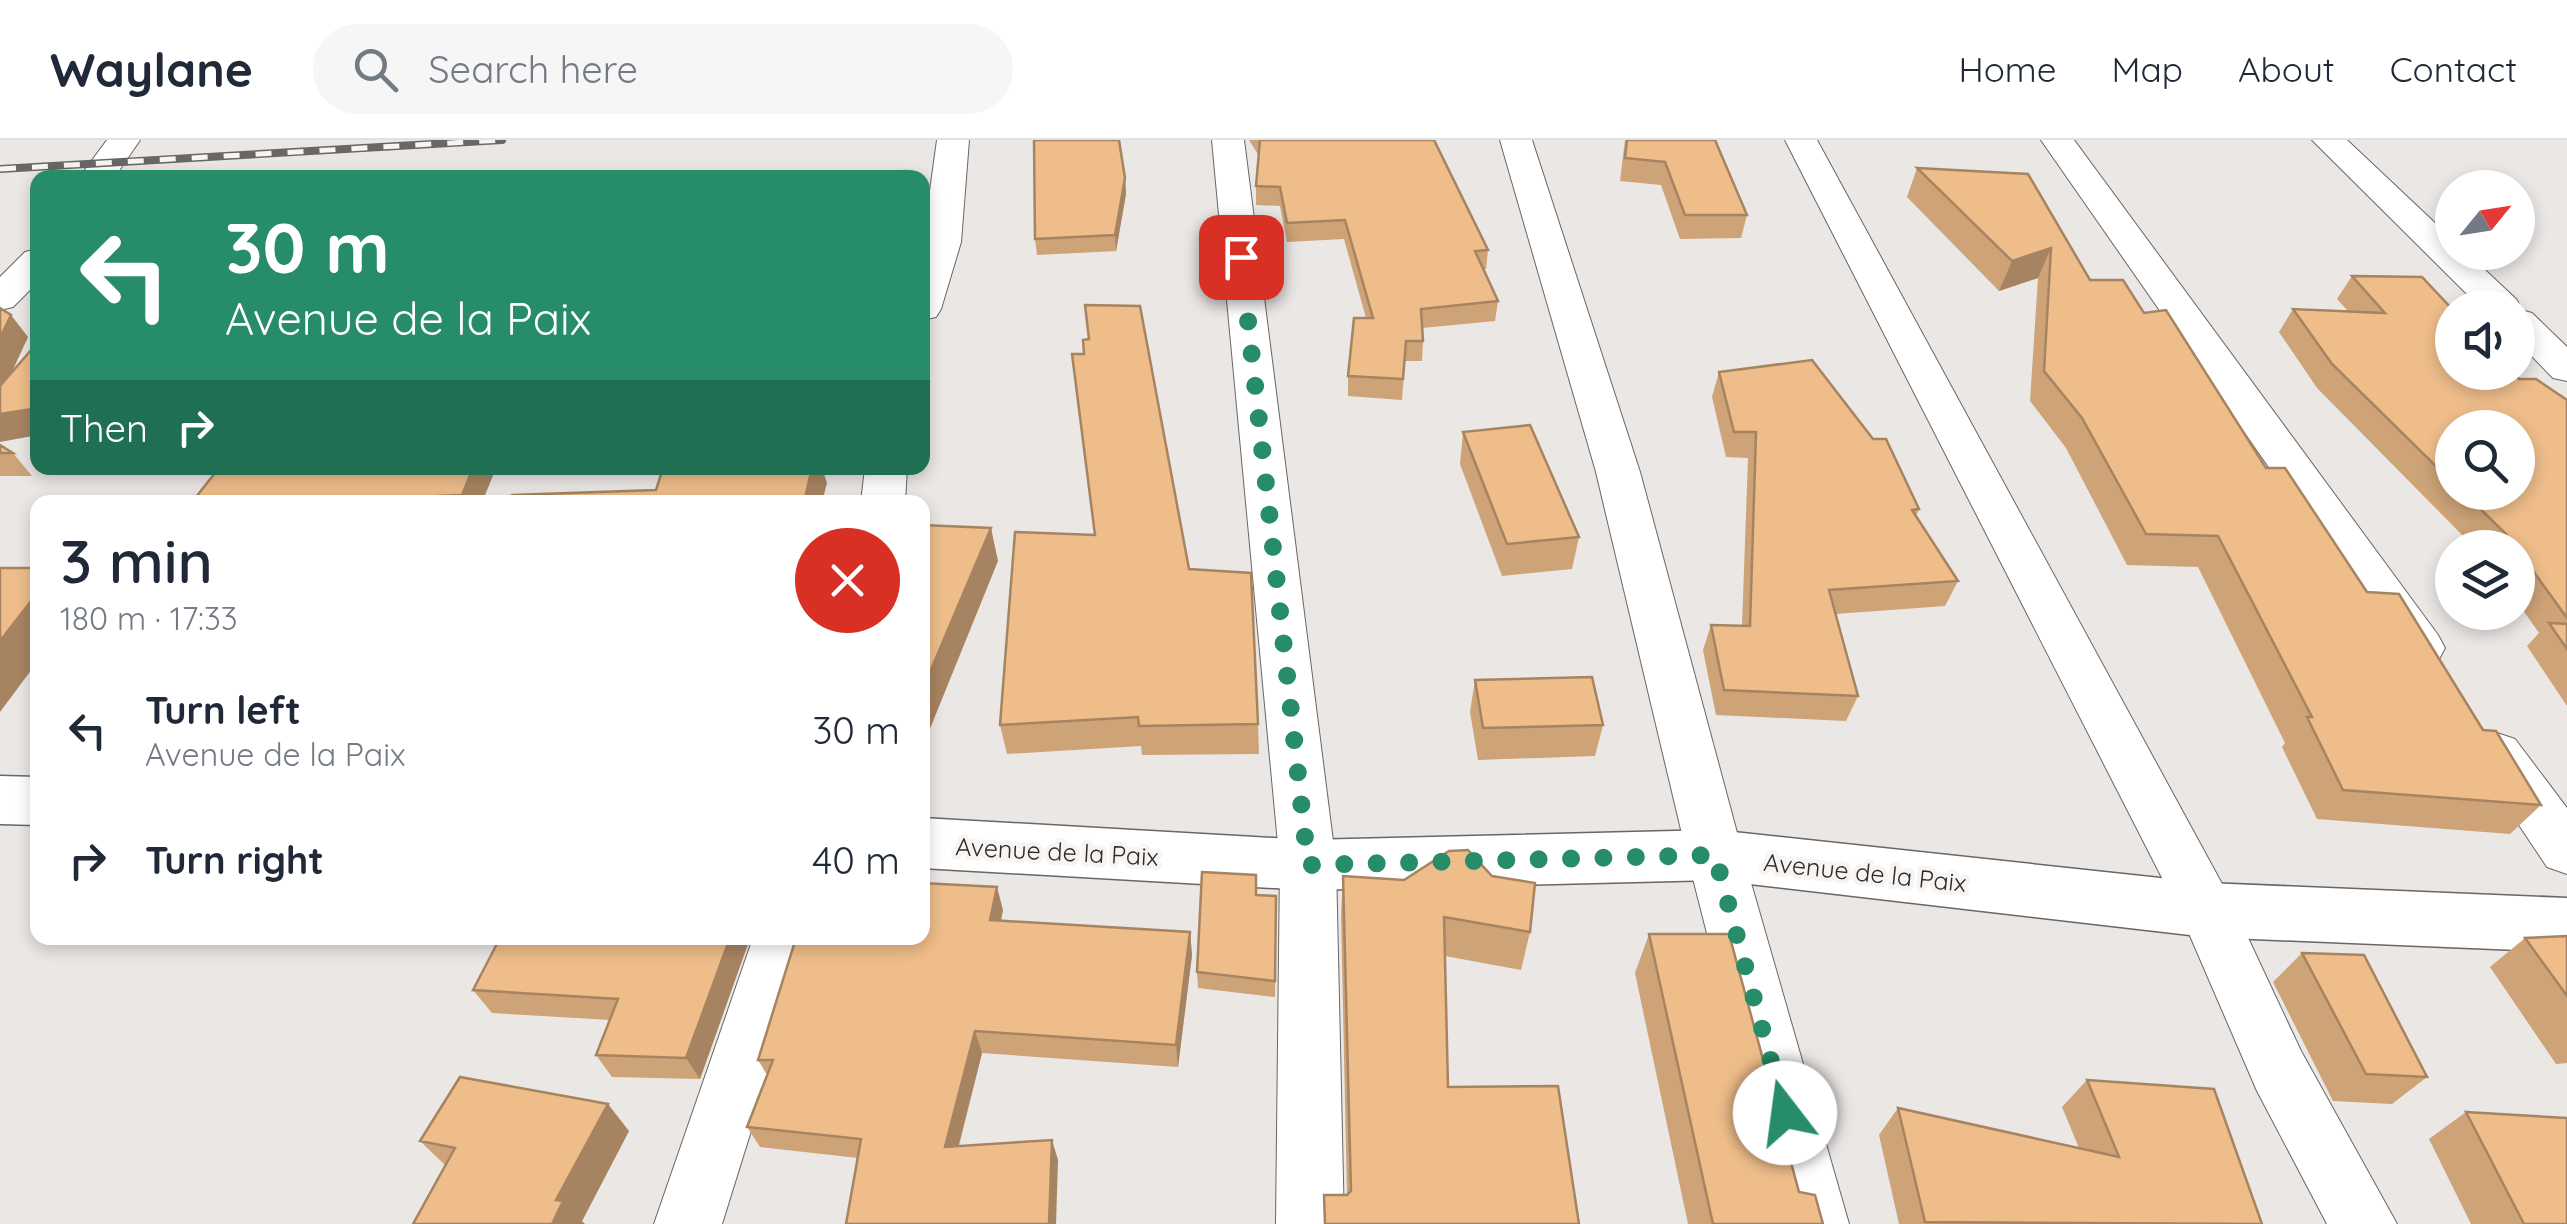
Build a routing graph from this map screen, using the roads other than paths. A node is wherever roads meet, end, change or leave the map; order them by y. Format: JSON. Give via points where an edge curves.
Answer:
{"nodes":[{"id":1,"x":124,"y":140,"type":"edge"},
{"id":2,"x":953,"y":140,"type":"edge"},
{"id":3,"x":1228,"y":140,"type":"edge"},
{"id":4,"x":1516,"y":140,"type":"edge"},
{"id":5,"x":1801,"y":140,"type":"edge"},
{"id":6,"x":2057,"y":140,"type":"edge"},
{"id":7,"x":2328,"y":140,"type":"edge"},
{"id":8,"x":102,"y":170,"type":"edge"},
{"id":9,"x":30,"y":268,"type":"edge"},
{"id":10,"x":930,"y":283,"type":"edge"},
{"id":11,"x":2484,"y":290,"type":"edge"},
{"id":12,"x":0,"y":299,"type":"edge"},
{"id":13,"x":2535,"y":338,"type":"edge"},
{"id":14,"x":2567,"y":369,"type":"edge"},
{"id":15,"x":2440,"y":673,"type":"edge"},
{"id":16,"x":2474,"y":722,"type":"edge"},
{"id":17,"x":0,"y":800,"type":"edge"},
{"id":18,"x":30,"y":802,"type":"edge"},
{"id":19,"x":930,"y":843,"type":"edge"},
{"id":20,"x":2567,"y":851,"type":"edge"},
{"id":21,"x":1715,"y":855,"type":"junction"},
{"id":22,"x":1308,"y":865,"type":"junction"},
{"id":23,"x":2207,"y":910,"type":"junction"},
{"id":24,"x":2567,"y":925,"type":"edge"},
{"id":25,"x":780,"y":945,"type":"edge"},
{"id":26,"x":688,"y":1224,"type":"edge"},
{"id":27,"x":1310,"y":1224,"type":"edge"},
{"id":28,"x":1815,"y":1224,"type":"edge"},
{"id":29,"x":2362,"y":1224,"type":"edge"}],
"edges":[{"from":1,"to":8,"type":"street"},
{"from":2,"to":10,"type":"street","via":[[943,242]]},
{"from":3,"to":22,"type":"street"},
{"from":4,"to":21,"type":"street","via":[[1618,472]]},
{"from":5,"to":23,"type":"street"},
{"from":6,"to":15,"type":"street"},
{"from":7,"to":11,"type":"street"},
{"from":9,"to":12,"type":"street"},
{"from":13,"to":14,"type":"street"},
{"from":16,"to":20,"type":"street"},
{"from":17,"to":18,"type":"street"},
{"from":19,"to":22,"type":"street","name":"Avenue de la Paix"},
{"from":21,"to":22,"type":"street","name":"Avenue de la Paix"},
{"from":21,"to":23,"type":"street","name":"Avenue de la Paix"},
{"from":21,"to":28,"type":"street"},
{"from":22,"to":27,"type":"street"},
{"from":23,"to":24,"type":"street","name":"Avenue de la Paix"},
{"from":23,"to":29,"type":"street","via":[[2278,1071]]},
{"from":25,"to":26,"type":"street"}]}
